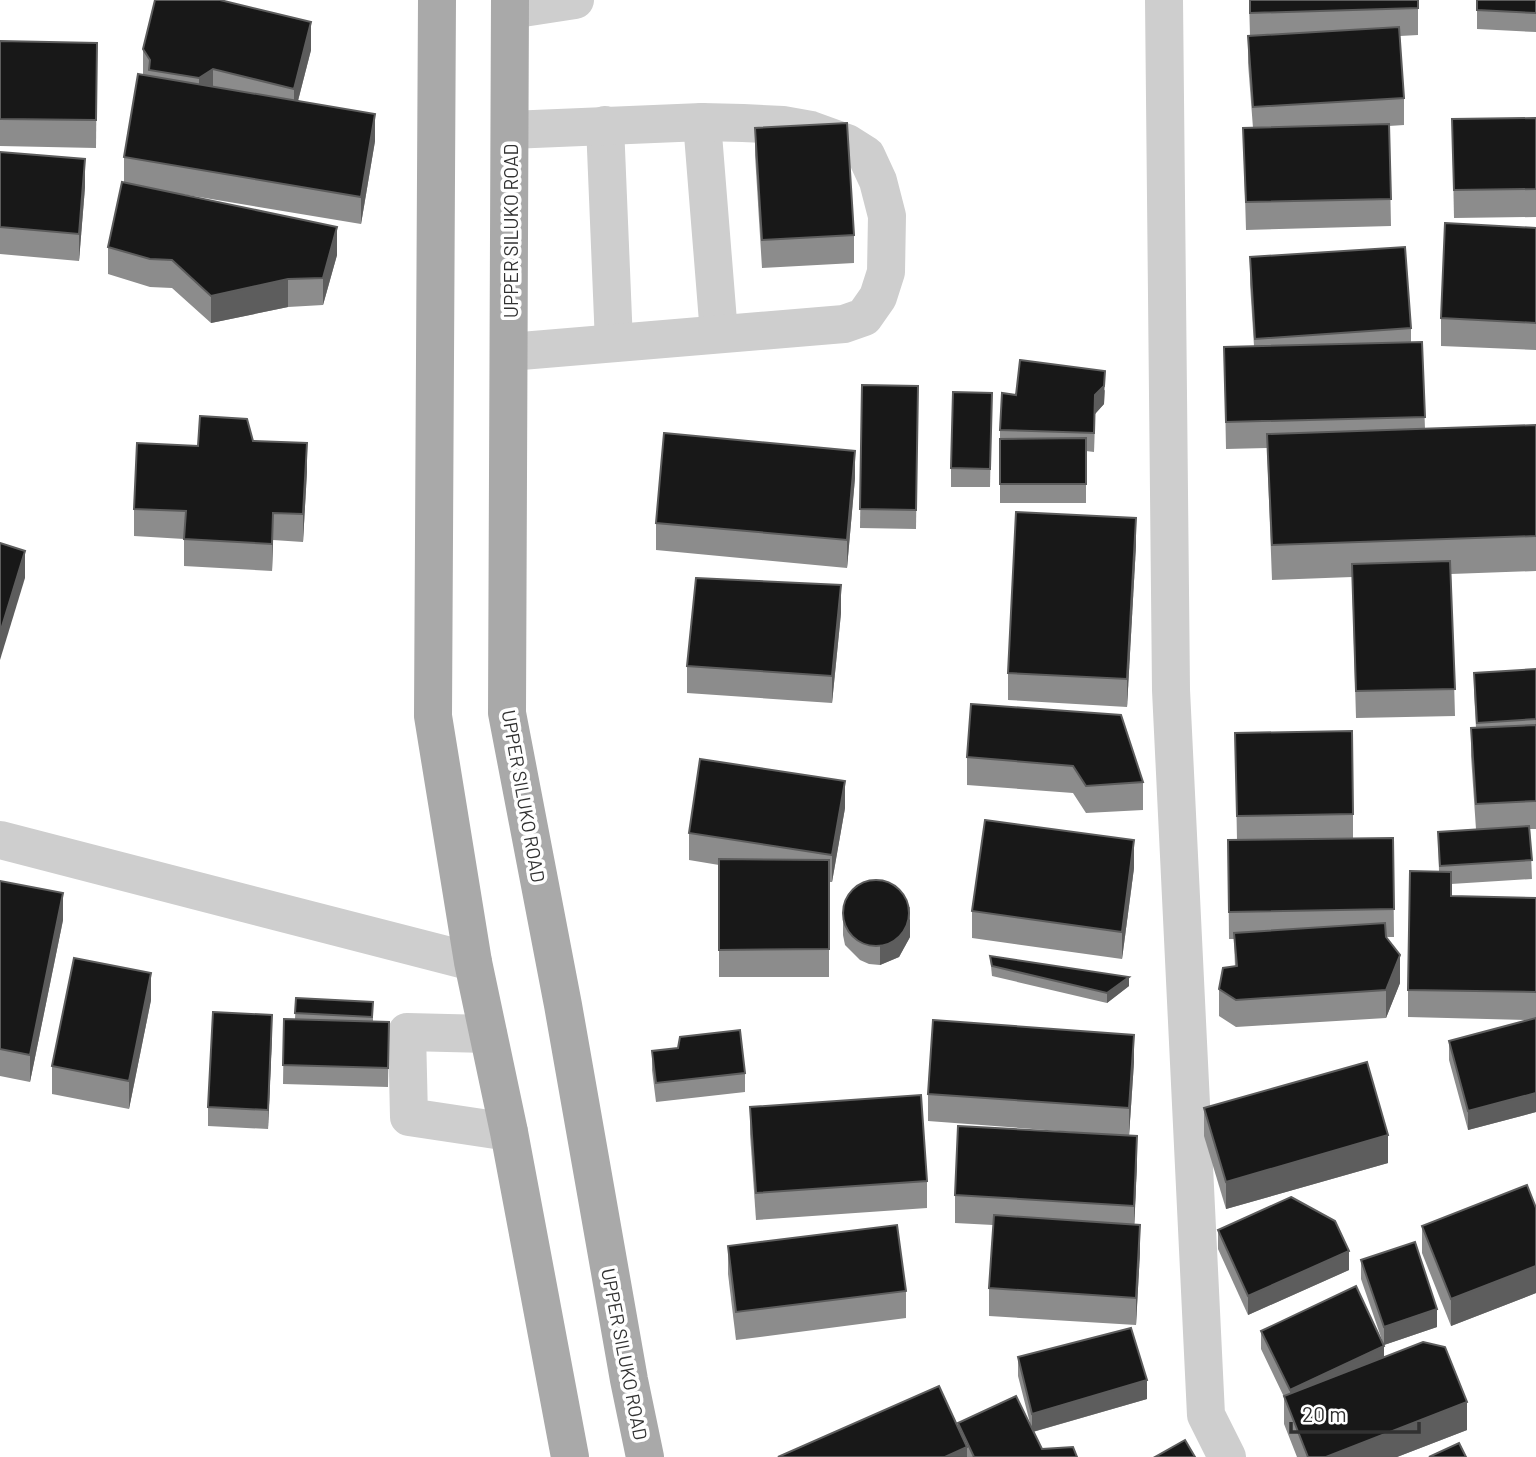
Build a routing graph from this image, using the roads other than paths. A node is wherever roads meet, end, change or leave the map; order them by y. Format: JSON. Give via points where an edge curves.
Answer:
{"nodes":[{"id":1,"x":437,"y":0,"type":"edge"},
{"id":2,"x":575,"y":0,"type":"edge"},
{"id":3,"x":1164,"y":0,"type":"edge"},
{"id":4,"x":510,"y":5,"type":"edge"},
{"id":5,"x":702,"y":121,"type":"junction"},
{"id":6,"x":605,"y":125,"type":"junction"},
{"id":7,"x":510,"y":130,"type":"junction"},
{"id":8,"x":719,"y":334,"type":"junction"},
{"id":9,"x":614,"y":343,"type":"junction"},
{"id":10,"x":509,"y":352,"type":"junction"},
{"id":11,"x":0,"y":840,"type":"edge"},
{"id":12,"x":473,"y":962,"type":"junction"},
{"id":13,"x":488,"y":1034,"type":"junction"},
{"id":14,"x":509,"y":1132,"type":"junction"},
{"id":15,"x":570,"y":1457,"type":"edge"},
{"id":16,"x":645,"y":1457,"type":"edge"},
{"id":17,"x":1227,"y":1457,"type":"edge"}],
"edges":[{"from":1,"to":12,"type":"main road","via":[[433,716]]},
{"from":2,"to":4,"type":"street"},
{"from":3,"to":17,"type":"street","via":[[1171,690],[1206,1415]]},
{"from":4,"to":7,"type":"main road","name":"UPPER SILUKO ROAD"},
{"from":5,"to":6,"type":"street"},
{"from":5,"to":8,"type":"street"},
{"from":5,"to":8,"type":"street","via":[[783,125],[847,143],[866,155],[887,216],[886,272],[878,297],[864,317],[844,324]]},
{"from":6,"to":7,"type":"street"},
{"from":6,"to":9,"type":"street"},
{"from":7,"to":10,"type":"main road","name":"UPPER SILUKO ROAD"},
{"from":8,"to":9,"type":"street"},
{"from":9,"to":10,"type":"street"},
{"from":10,"to":16,"type":"main road","name":"UPPER SILUKO ROAD","via":[[507,713]]},
{"from":11,"to":12,"type":"street"},
{"from":12,"to":13,"type":"main road"},
{"from":13,"to":14,"type":"main road"},
{"from":13,"to":14,"type":"street","via":[[407,1032],[409,1117]]},
{"from":14,"to":15,"type":"main road"}]}
